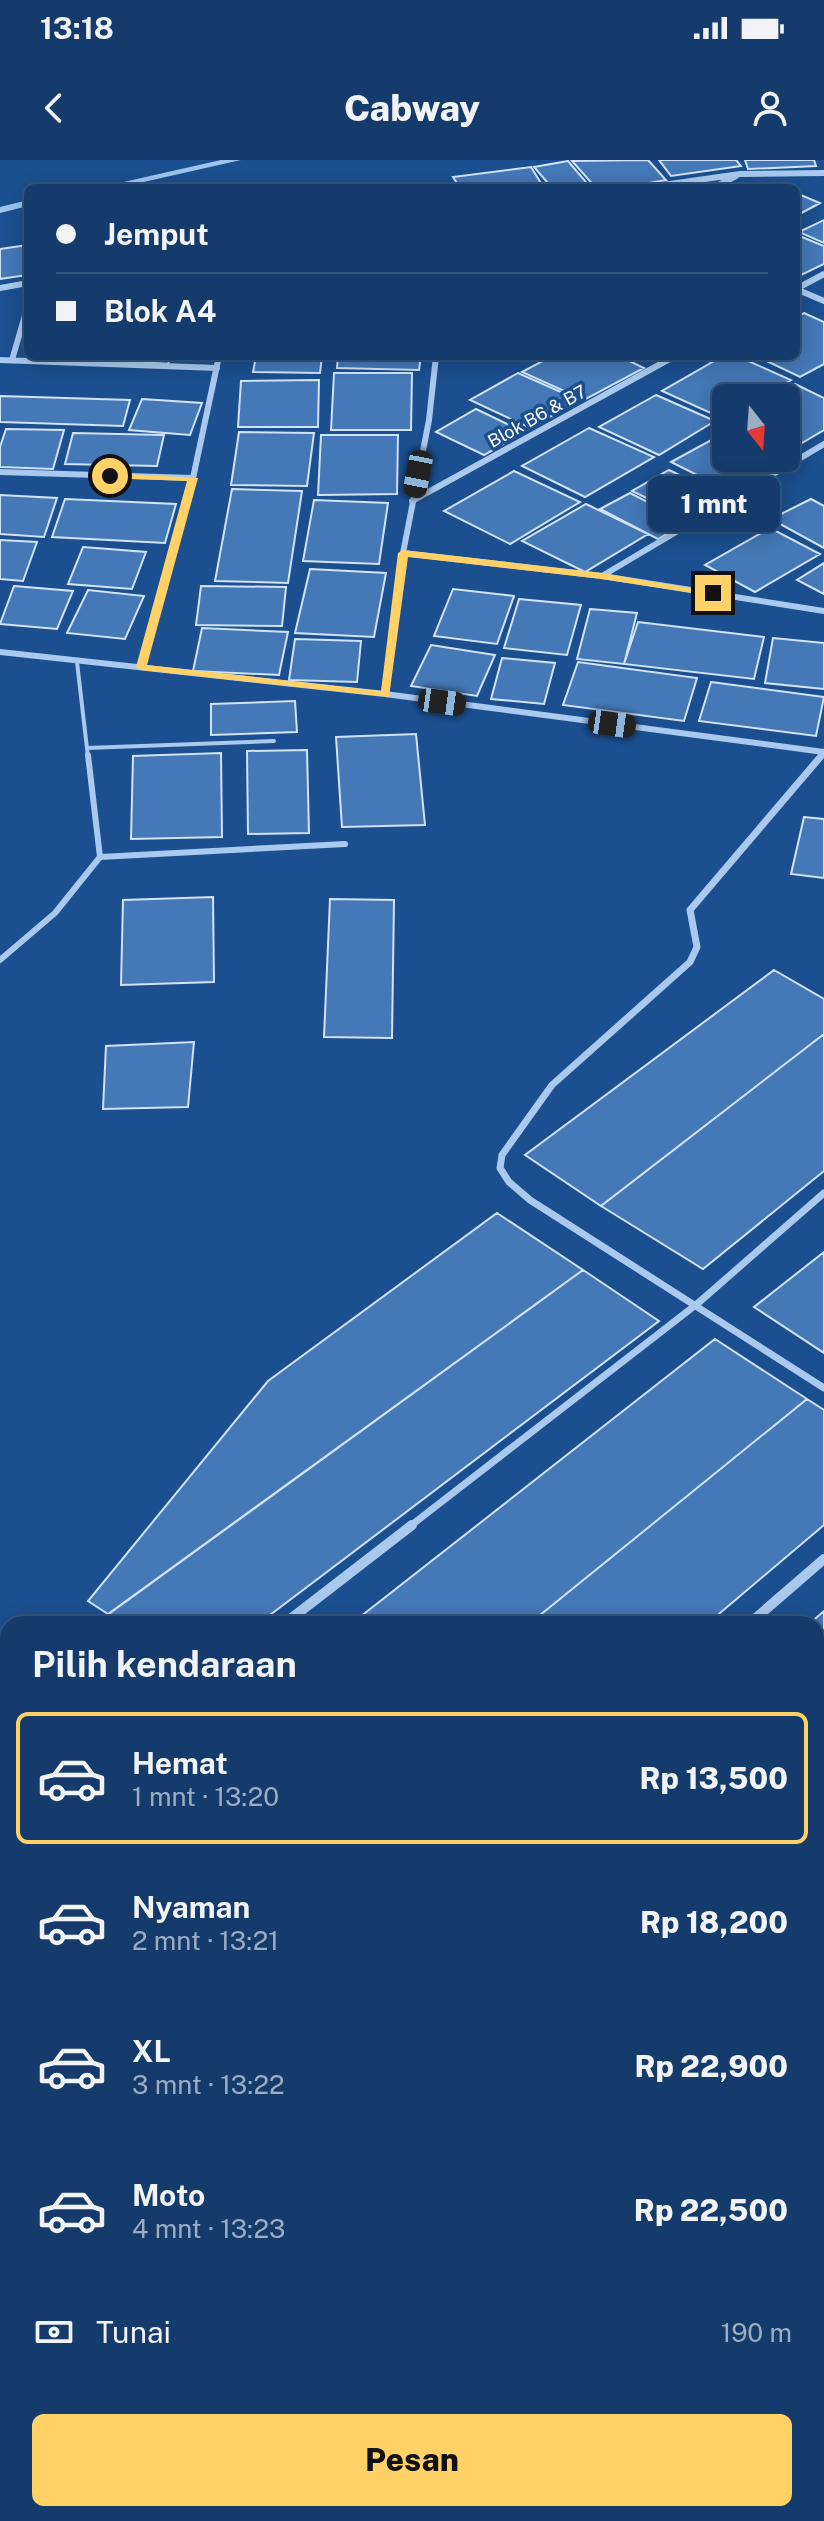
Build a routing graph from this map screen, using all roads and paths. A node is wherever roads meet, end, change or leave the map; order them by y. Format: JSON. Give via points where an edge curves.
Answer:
{"nodes":[{"id":1,"x":824,"y":173,"type":"edge"},
{"id":2,"x":740,"y":174,"type":"junction"},
{"id":3,"x":670,"y":184,"type":"edge"},
{"id":4,"x":721,"y":184,"type":"edge"},
{"id":5,"x":824,"y":274,"type":"edge"},
{"id":6,"x":24,"y":284,"type":"edge"},
{"id":7,"x":800,"y":287,"type":"edge"},
{"id":8,"x":0,"y":288,"type":"edge"},
{"id":9,"x":800,"y":291,"type":"edge"},
{"id":10,"x":824,"y":301,"type":"edge"},
{"id":11,"x":24,"y":319,"type":"edge"},
{"id":12,"x":0,"y":360,"type":"edge"},
{"id":13,"x":12,"y":360,"type":"junction"},
{"id":14,"x":218,"y":360,"type":"edge"},
{"id":15,"x":436,"y":360,"type":"edge"},
{"id":16,"x":668,"y":360,"type":"edge"},
{"id":17,"x":217,"y":368,"type":"junction"},
{"id":18,"x":824,"y":444,"type":"edge"},
{"id":19,"x":0,"y":472,"type":"edge"},
{"id":20,"x":193,"y":478,"type":"junction"},
{"id":21,"x":412,"y":501,"type":"junction"},
{"id":22,"x":403,"y":553,"type":"junction"},
{"id":23,"x":602,"y":576,"type":"junction"},
{"id":24,"x":824,"y":611,"type":"edge"},
{"id":25,"x":0,"y":652,"type":"edge"},
{"id":26,"x":77,"y":662,"type":"junction"},
{"id":27,"x":141,"y":667,"type":"junction"},
{"id":28,"x":385,"y":694,"type":"junction"},
{"id":29,"x":274,"y":741,"type":"dead end"},
{"id":30,"x":87,"y":748,"type":"junction"},
{"id":31,"x":824,"y":752,"type":"edge"},
{"id":32,"x":345,"y":844,"type":"dead end"},
{"id":33,"x":100,"y":857,"type":"junction"},
{"id":34,"x":0,"y":960,"type":"edge"},
{"id":35,"x":824,"y":1193,"type":"edge"},
{"id":36,"x":697,"y":1304,"type":"junction"},
{"id":37,"x":824,"y":1388,"type":"edge"},
{"id":38,"x":824,"y":1559,"type":"edge"},
{"id":39,"x":294,"y":1616,"type":"edge"},
{"id":40,"x":758,"y":1616,"type":"edge"}],
"edges":[{"from":1,"to":2,"type":"street"},
{"from":2,"to":3,"type":"street"},
{"from":2,"to":4,"type":"street"},
{"from":5,"to":7,"type":"street"},
{"from":6,"to":8,"type":"street"},
{"from":9,"to":10,"type":"street"},
{"from":11,"to":13,"type":"street"},
{"from":12,"to":13,"type":"street"},
{"from":13,"to":17,"type":"street"},
{"from":14,"to":17,"type":"street"},
{"from":15,"to":21,"type":"street"},
{"from":16,"to":21,"type":"street","name":"Blok B6 & B7"},
{"from":17,"to":20,"type":"street"},
{"from":18,"to":23,"type":"street"},
{"from":19,"to":20,"type":"street"},
{"from":20,"to":27,"type":"street"},
{"from":21,"to":22,"type":"street"},
{"from":22,"to":23,"type":"street"},
{"from":22,"to":28,"type":"street"},
{"from":23,"to":24,"type":"street"},
{"from":25,"to":26,"type":"street"},
{"from":26,"to":27,"type":"street"},
{"from":26,"to":30,"type":"lane"},
{"from":27,"to":28,"type":"street"},
{"from":28,"to":31,"type":"street"},
{"from":29,"to":30,"type":"lane"},
{"from":30,"to":33,"type":"lane"},
{"from":31,"to":36,"type":"street","via":[[690,910],[697,947],[690,962],[552,1085],[502,1155],[500,1168],[530,1200]]},
{"from":32,"to":33,"type":"lane"},
{"from":33,"to":34,"type":"lane","via":[[86,882],[43,927]]},
{"from":35,"to":36,"type":"street"},
{"from":36,"to":37,"type":"street"},
{"from":36,"to":39,"type":"street"},
{"from":38,"to":40,"type":"street"}]}
